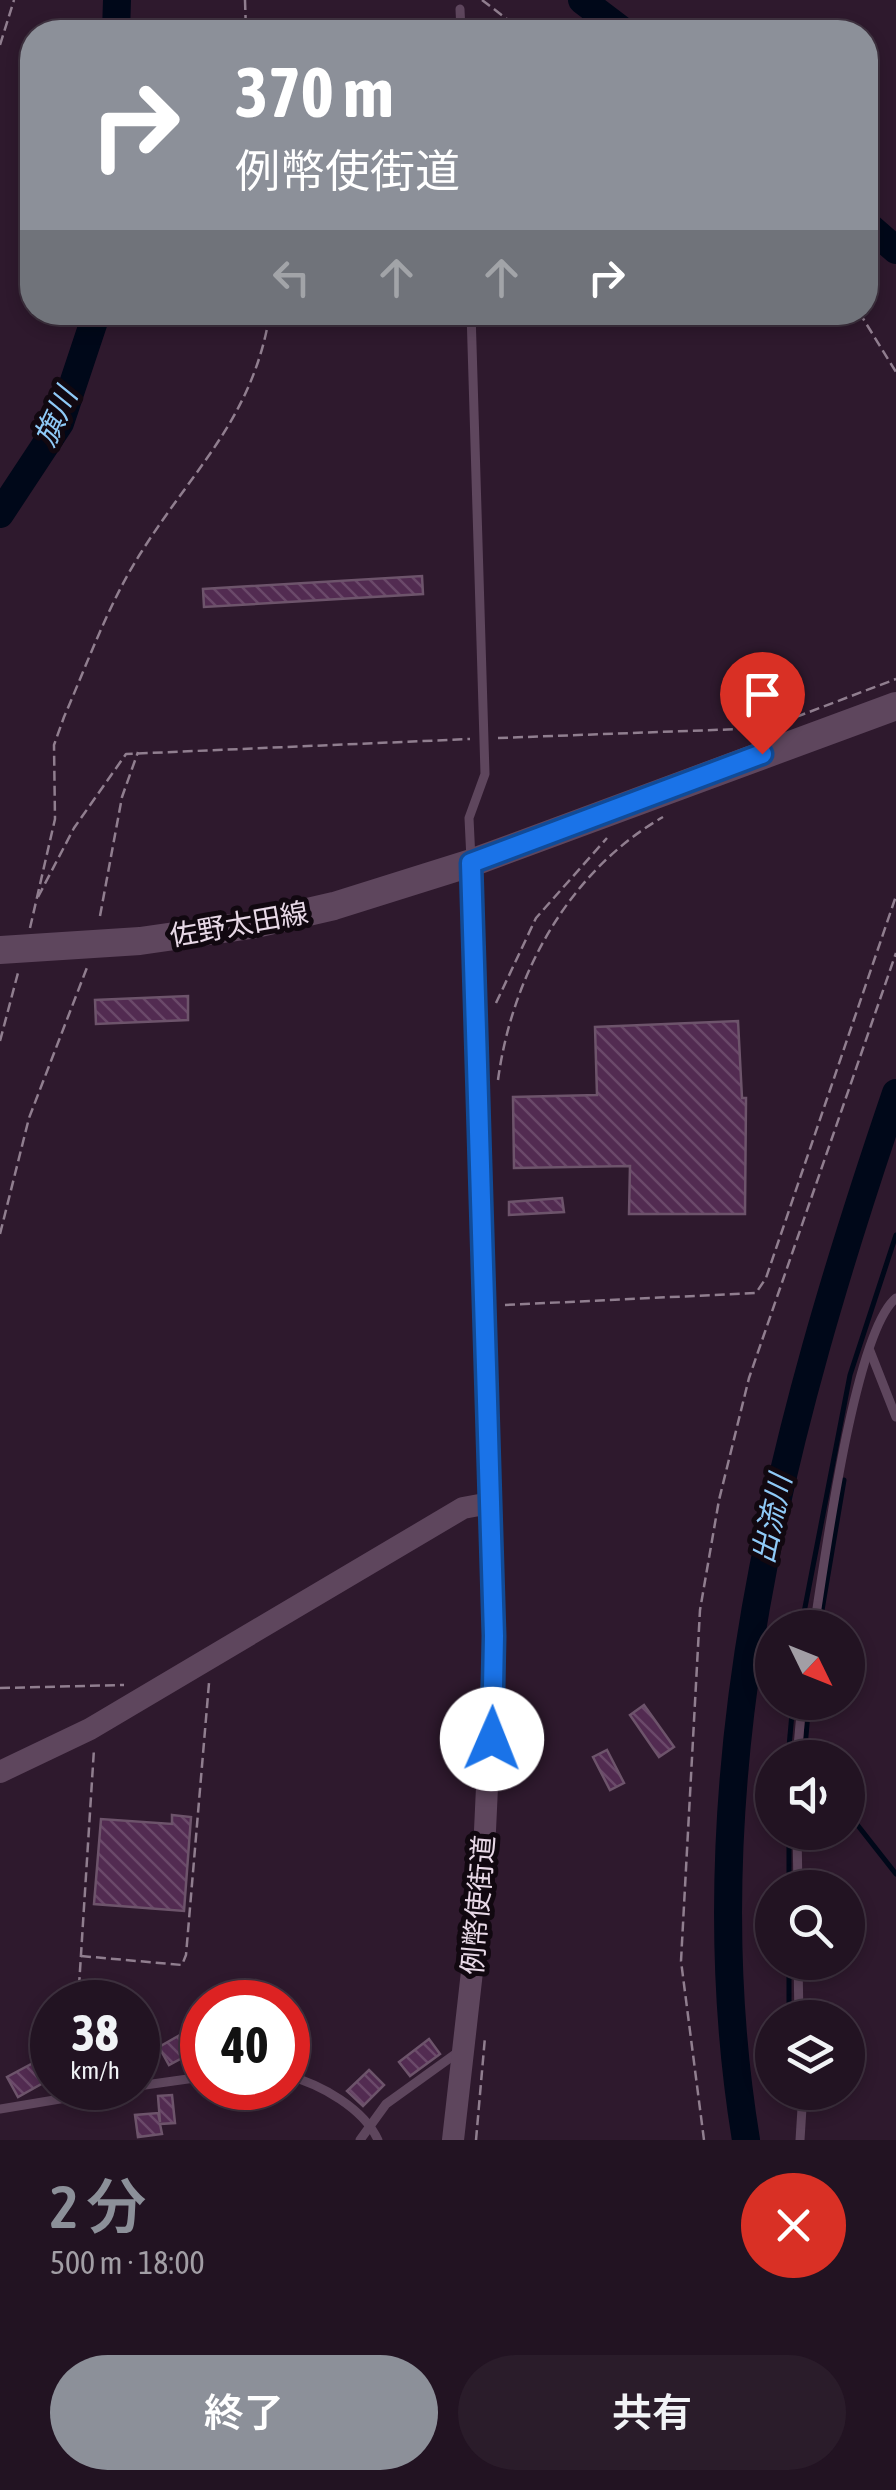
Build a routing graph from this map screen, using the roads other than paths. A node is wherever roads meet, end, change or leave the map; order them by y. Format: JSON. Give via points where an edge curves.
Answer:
{"nodes":[{"id":1,"x":460,"y":9,"type":"dead end"},
{"id":2,"x":460,"y":20,"type":"edge"},
{"id":3,"x":470,"y":325,"type":"edge"},
{"id":4,"x":896,"y":706,"type":"edge"},
{"id":5,"x":471,"y":863,"type":"junction"},
{"id":6,"x":5,"y":950,"type":"edge"},
{"id":7,"x":896,"y":1298,"type":"edge"},
{"id":8,"x":870,"y":1350,"type":"junction"},
{"id":9,"x":896,"y":1417,"type":"edge"},
{"id":10,"x":490,"y":1503,"type":"junction"},
{"id":11,"x":817,"y":1610,"type":"edge"},
{"id":12,"x":0,"y":1772,"type":"edge"},
{"id":13,"x":464,"y":2048,"type":"junction"},
{"id":14,"x":310,"y":2085,"type":"edge"},
{"id":15,"x":30,"y":2104,"type":"edge"},
{"id":16,"x":0,"y":2109,"type":"edge"},
{"id":17,"x":802,"y":2110,"type":"edge"},
{"id":18,"x":370,"y":2123,"type":"junction"},
{"id":19,"x":360,"y":2140,"type":"edge"},
{"id":20,"x":378,"y":2140,"type":"edge"},
{"id":21,"x":453,"y":2140,"type":"edge"},
{"id":22,"x":800,"y":2140,"type":"edge"}],
"edges":[{"from":1,"to":2,"type":"lane"},
{"from":3,"to":5,"type":"lane","via":[[485,738],[485,774],[469,818]]},
{"from":4,"to":5,"type":"main road"},
{"from":5,"to":6,"type":"main road","name":"佐野太田線","via":[[251,925]]},
{"from":5,"to":10,"type":"street","name":"例幣使街道"},
{"from":7,"to":8,"type":"lane"},
{"from":8,"to":9,"type":"lane"},
{"from":8,"to":11,"type":"lane","via":[[842,1451]]},
{"from":10,"to":12,"type":"street","via":[[463,1508],[90,1729]]},
{"from":10,"to":13,"type":"street","name":"例幣使街道","via":[[501,1739]]},
{"from":13,"to":18,"type":"lane","via":[[410,2083]]},
{"from":13,"to":21,"type":"street","name":"例幣使街道"},
{"from":14,"to":18,"type":"lane"},
{"from":15,"to":16,"type":"lane"},
{"from":17,"to":22,"type":"lane"},
{"from":18,"to":19,"type":"lane"},
{"from":18,"to":20,"type":"lane"}]}
